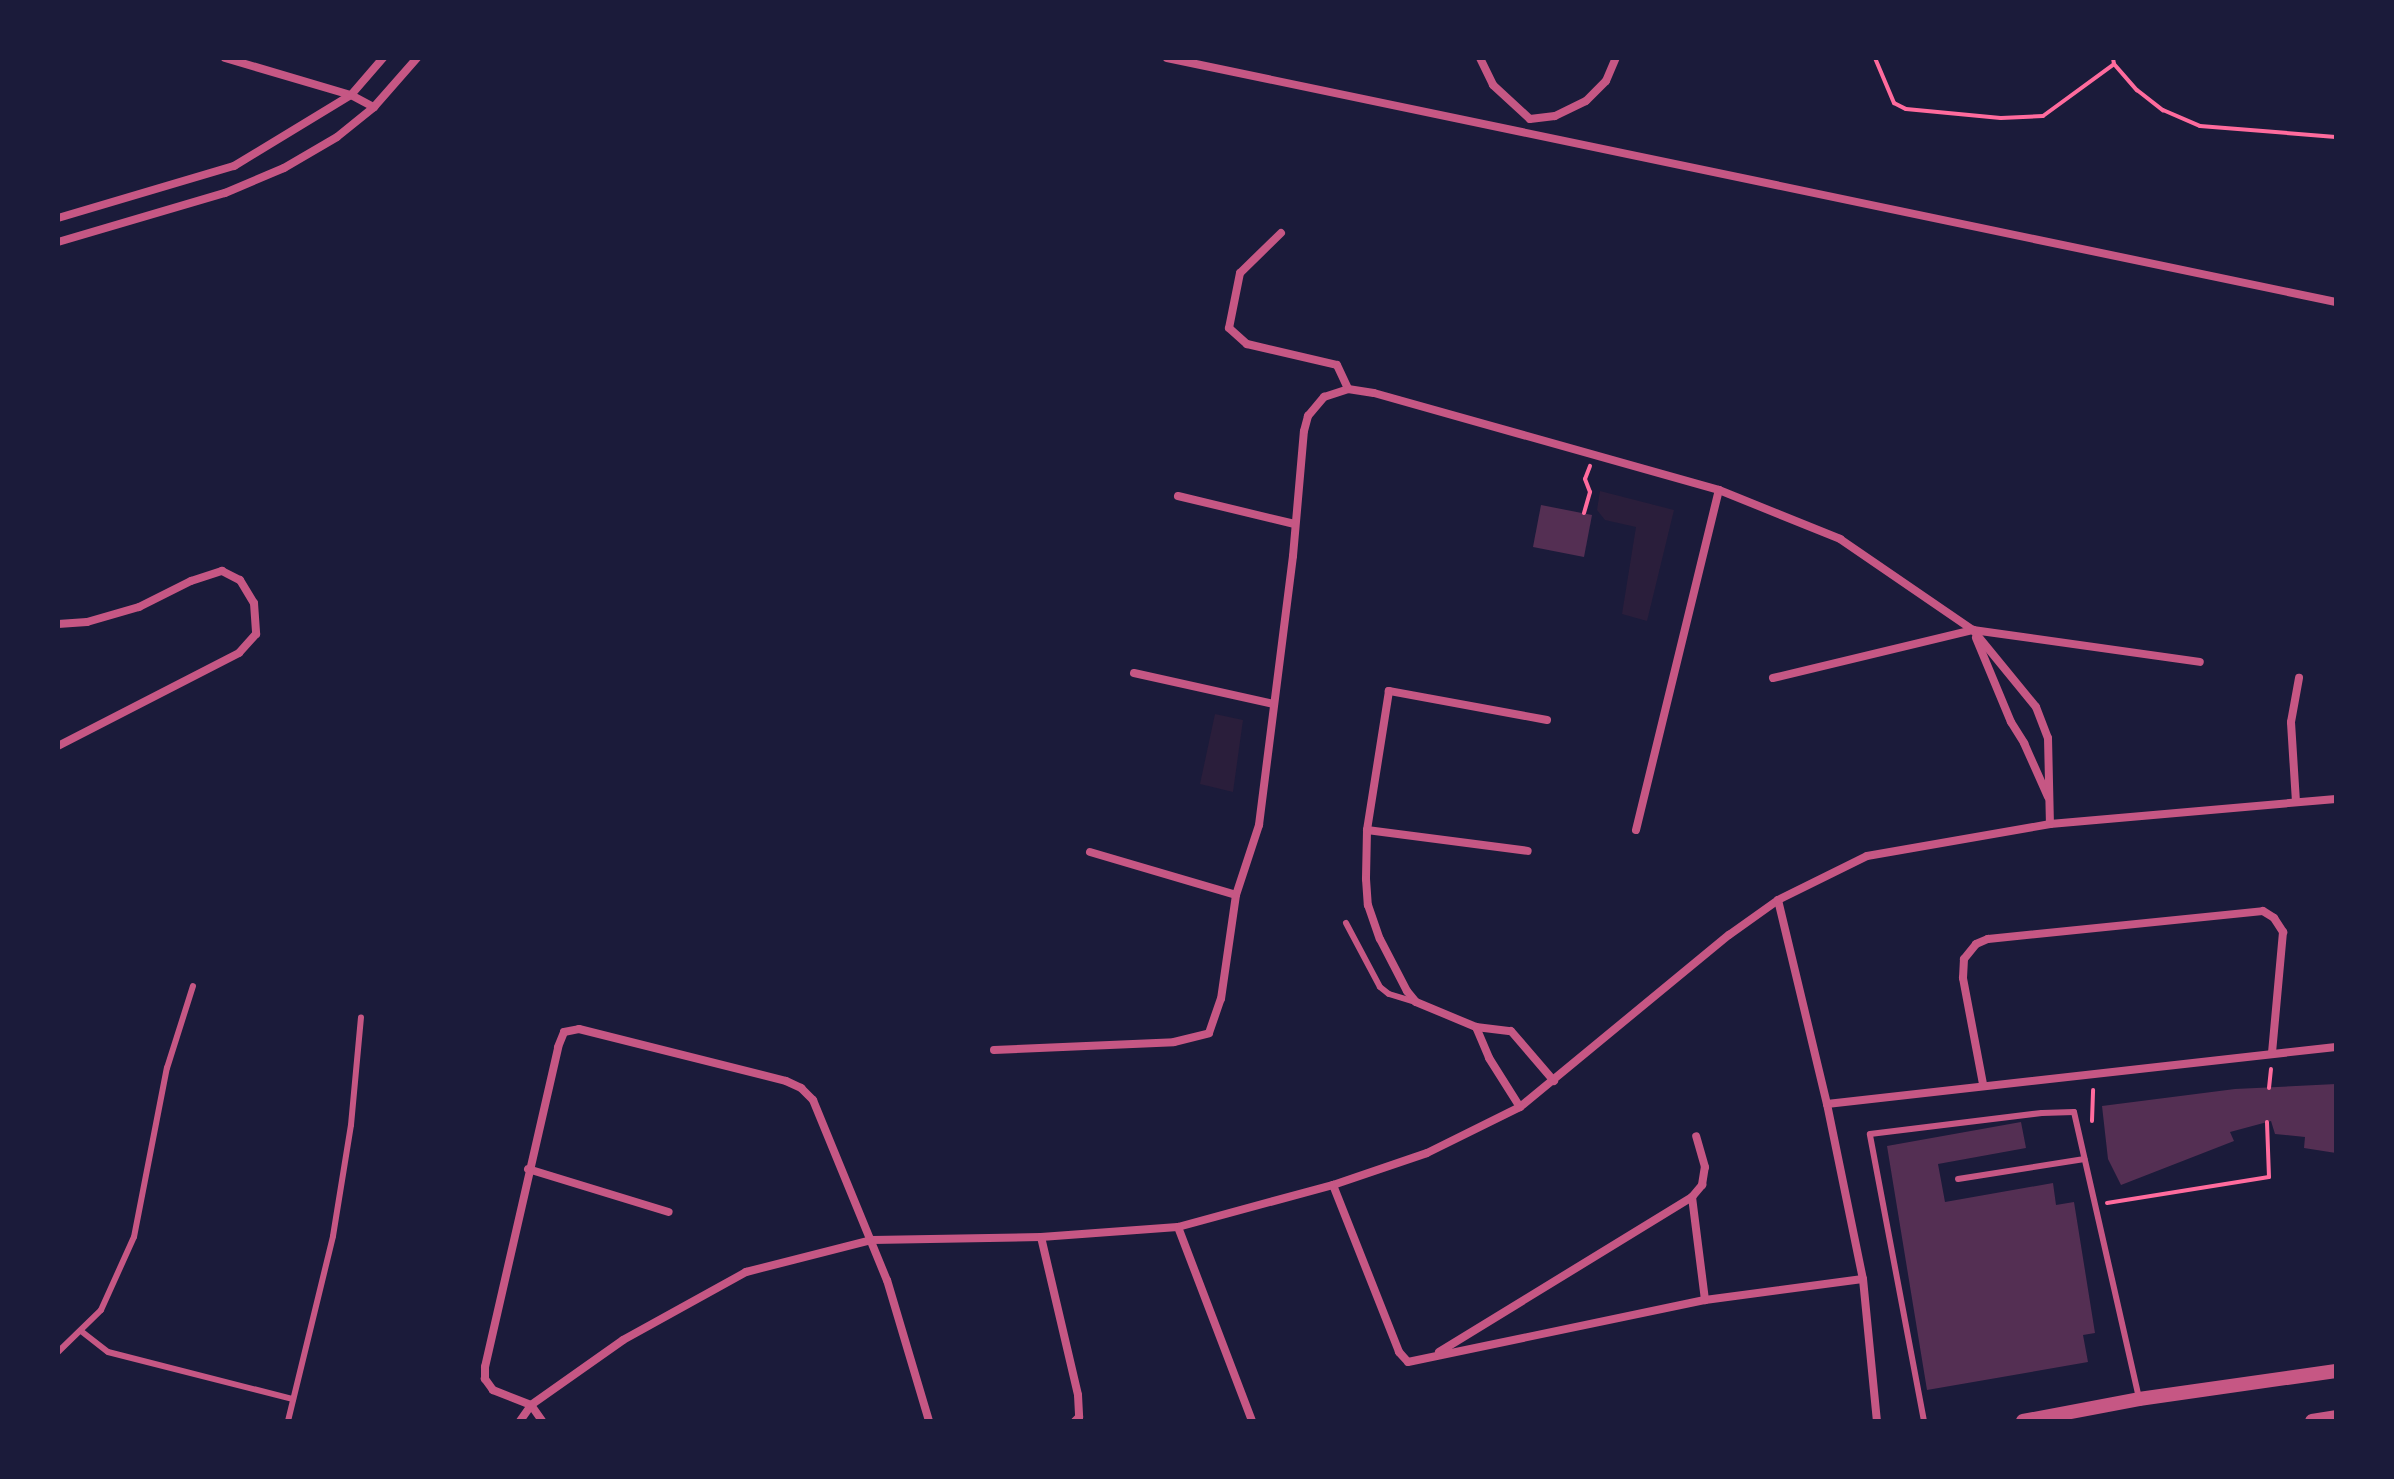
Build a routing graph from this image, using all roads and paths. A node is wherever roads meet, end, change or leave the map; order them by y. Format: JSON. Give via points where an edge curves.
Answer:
{"nodes":[{"id":1,"x":225,"y":58,"type":"edge"},
{"id":2,"x":383,"y":58,"type":"edge"},
{"id":3,"x":417,"y":58,"type":"edge"},
{"id":4,"x":1167,"y":58,"type":"edge"},
{"id":5,"x":1480,"y":58,"type":"edge"},
{"id":6,"x":1616,"y":58,"type":"edge"},
{"id":7,"x":1875,"y":58,"type":"edge"},
{"id":8,"x":2114,"y":61,"type":"edge"},
{"id":9,"x":351,"y":95,"type":"junction"},
{"id":10,"x":374,"y":107,"type":"junction"},
{"id":11,"x":1530,"y":119,"type":"junction"},
{"id":12,"x":1524,"y":134,"type":"junction"},
{"id":13,"x":2336,"y":137,"type":"edge"},
{"id":14,"x":58,"y":218,"type":"edge"},
{"id":15,"x":1281,"y":233,"type":"dead end"},
{"id":16,"x":58,"y":242,"type":"edge"},
{"id":17,"x":2336,"y":302,"type":"edge"},
{"id":18,"x":1348,"y":389,"type":"junction"},
{"id":19,"x":1585,"y":479,"type":"dead end"},
{"id":20,"x":1719,"y":490,"type":"junction"},
{"id":21,"x":1178,"y":496,"type":"dead end"},
{"id":22,"x":1584,"y":513,"type":"dead end"},
{"id":23,"x":1295,"y":524,"type":"junction"},
{"id":24,"x":58,"y":624,"type":"edge"},
{"id":25,"x":1973,"y":630,"type":"junction"},
{"id":26,"x":2200,"y":662,"type":"dead end"},
{"id":27,"x":1134,"y":673,"type":"dead end"},
{"id":28,"x":1773,"y":678,"type":"dead end"},
{"id":29,"x":2299,"y":678,"type":"dead end"},
{"id":30,"x":1274,"y":704,"type":"junction"},
{"id":31,"x":1547,"y":720,"type":"dead end"},
{"id":32,"x":58,"y":746,"type":"edge"},
{"id":33,"x":2336,"y":799,"type":"edge"},
{"id":34,"x":2050,"y":800,"type":"junction"},
{"id":35,"x":2296,"y":802,"type":"junction"},
{"id":36,"x":2050,"y":824,"type":"junction"},
{"id":37,"x":1367,"y":830,"type":"junction"},
{"id":38,"x":1636,"y":830,"type":"dead end"},
{"id":39,"x":1528,"y":851,"type":"dead end"},
{"id":40,"x":1090,"y":852,"type":"dead end"},
{"id":41,"x":1236,"y":895,"type":"junction"},
{"id":42,"x":1778,"y":900,"type":"junction"},
{"id":43,"x":1346,"y":923,"type":"dead end"},
{"id":44,"x":193,"y":986,"type":"dead end"},
{"id":45,"x":1416,"y":1002,"type":"junction"},
{"id":46,"x":361,"y":1017,"type":"dead end"},
{"id":47,"x":1476,"y":1027,"type":"junction"},
{"id":48,"x":2336,"y":1047,"type":"edge"},
{"id":49,"x":994,"y":1050,"type":"dead end"},
{"id":50,"x":2272,"y":1054,"type":"junction"},
{"id":51,"x":2092,"y":1075,"type":"junction"},
{"id":52,"x":1554,"y":1081,"type":"junction"},
{"id":53,"x":1983,"y":1084,"type":"junction"},
{"id":54,"x":1827,"y":1104,"type":"junction"},
{"id":55,"x":1520,"y":1107,"type":"junction"},
{"id":56,"x":2267,"y":1122,"type":"dead end"},
{"id":57,"x":2078,"y":1131,"type":"junction"},
{"id":58,"x":1696,"y":1136,"type":"dead end"},
{"id":59,"x":2084,"y":1159,"type":"junction"},
{"id":60,"x":528,"y":1169,"type":"junction"},
{"id":61,"x":1958,"y":1179,"type":"dead end"},
{"id":62,"x":1333,"y":1185,"type":"junction"},
{"id":63,"x":1692,"y":1197,"type":"junction"},
{"id":64,"x":2093,"y":1205,"type":"junction"},
{"id":65,"x":669,"y":1212,"type":"dead end"},
{"id":66,"x":1178,"y":1227,"type":"junction"},
{"id":67,"x":1041,"y":1237,"type":"junction"},
{"id":68,"x":872,"y":1240,"type":"junction"},
{"id":69,"x":1863,"y":1279,"type":"junction"},
{"id":70,"x":1705,"y":1300,"type":"junction"},
{"id":71,"x":81,"y":1331,"type":"junction"},
{"id":72,"x":58,"y":1352,"type":"edge"},
{"id":73,"x":1432,"y":1357,"type":"junction"},
{"id":74,"x":2336,"y":1371,"type":"edge"},
{"id":75,"x":293,"y":1399,"type":"junction"},
{"id":76,"x":2139,"y":1399,"type":"junction"},
{"id":77,"x":531,"y":1405,"type":"junction"},
{"id":78,"x":2336,"y":1417,"type":"edge"},
{"id":79,"x":288,"y":1421,"type":"edge"},
{"id":80,"x":520,"y":1421,"type":"edge"},
{"id":81,"x":542,"y":1421,"type":"edge"},
{"id":82,"x":929,"y":1421,"type":"edge"},
{"id":83,"x":1075,"y":1421,"type":"edge"},
{"id":84,"x":1252,"y":1421,"type":"edge"},
{"id":85,"x":1877,"y":1421,"type":"edge"},
{"id":86,"x":1924,"y":1421,"type":"edge"},
{"id":87,"x":2023,"y":1421,"type":"edge"},
{"id":88,"x":2312,"y":1421,"type":"edge"}],
"edges":[{"from":1,"to":9,"type":"street"},
{"from":2,"to":9,"type":"street"},
{"from":3,"to":10,"type":"street"},
{"from":4,"to":12,"type":"street"},
{"from":5,"to":11,"type":"street","via":[[1493,85]]},
{"from":6,"to":11,"type":"street","via":[[1606,81],[1586,101],[1555,116]]},
{"from":7,"to":8,"type":"path","via":[[1894,103],[1906,109],[2001,118],[2043,116]]},
{"from":8,"to":13,"type":"path","via":[[2137,90],[2163,110],[2200,126]]},
{"from":9,"to":10,"type":"street"},
{"from":9,"to":14,"type":"street","via":[[234,166]]},
{"from":10,"to":16,"type":"street","via":[[337,137],[284,168],[225,193]]},
{"from":11,"to":12,"type":"street"},
{"from":12,"to":17,"type":"street"},
{"from":15,"to":18,"type":"street","via":[[1240,273],[1229,328],[1247,344],[1337,365]]},
{"from":18,"to":20,"type":"street"},
{"from":18,"to":23,"type":"street","via":[[1324,397],[1308,416]]},
{"from":19,"to":22,"type":"path","via":[[1590,492]]},
{"from":20,"to":25,"type":"street","via":[[1840,539]]},
{"from":20,"to":38,"type":"street"},
{"from":21,"to":23,"type":"street"},
{"from":23,"to":30,"type":"street"},
{"from":24,"to":32,"type":"street","via":[[139,607],[222,571],[240,580],[254,603],[256,634],[239,653]]},
{"from":25,"to":26,"type":"street"},
{"from":25,"to":28,"type":"street"},
{"from":25,"to":34,"type":"street"},
{"from":25,"to":34,"type":"street","via":[[2036,707],[2048,738]]},
{"from":27,"to":30,"type":"street"},
{"from":29,"to":35,"type":"street","via":[[2291,722]]},
{"from":30,"to":41,"type":"street","via":[[1259,825]]},
{"from":31,"to":37,"type":"street","via":[[1389,691]]},
{"from":33,"to":35,"type":"street"},
{"from":34,"to":36,"type":"street"},
{"from":35,"to":36,"type":"street"},
{"from":36,"to":42,"type":"street","via":[[1867,856]]},
{"from":37,"to":39,"type":"street"},
{"from":37,"to":45,"type":"street","via":[[1368,905],[1395,969]]},
{"from":40,"to":41,"type":"street"},
{"from":41,"to":49,"type":"street","via":[[1221,999],[1209,1033],[1174,1042]]},
{"from":42,"to":52,"type":"street"},
{"from":42,"to":54,"type":"street"},
{"from":43,"to":45,"type":"lane","via":[[1380,987]]},
{"from":44,"to":71,"type":"lane","via":[[167,1068],[134,1237],[101,1310]]},
{"from":45,"to":47,"type":"street"},
{"from":46,"to":75,"type":"lane","via":[[333,1236]]},
{"from":47,"to":52,"type":"street","via":[[1518,1035]]},
{"from":47,"to":55,"type":"street"},
{"from":48,"to":50,"type":"street"},
{"from":50,"to":51,"type":"street"},
{"from":50,"to":53,"type":"street","via":[[2283,932],[2263,911],[2004,937],[1976,944],[1964,959]]},
{"from":51,"to":53,"type":"street"},
{"from":51,"to":57,"type":"path","via":[[2092,1122]]},
{"from":52,"to":55,"type":"street"},
{"from":53,"to":54,"type":"street"},
{"from":54,"to":69,"type":"street"},
{"from":55,"to":62,"type":"street","via":[[1427,1153]]},
{"from":56,"to":64,"type":"path","via":[[2269,1177]]},
{"from":57,"to":59,"type":"lane"},
{"from":57,"to":86,"type":"lane","via":[[2074,1112],[1870,1134]]},
{"from":58,"to":63,"type":"street","via":[[1705,1167],[1702,1185]]},
{"from":59,"to":61,"type":"lane"},
{"from":59,"to":64,"type":"lane"},
{"from":60,"to":65,"type":"street"},
{"from":60,"to":68,"type":"street","via":[[558,1047],[564,1032],[579,1029],[801,1088],[813,1100]]},
{"from":60,"to":77,"type":"street","via":[[485,1379],[493,1390]]},
{"from":62,"to":66,"type":"street"},
{"from":62,"to":73,"type":"street","via":[[1399,1352],[1408,1362]]},
{"from":63,"to":70,"type":"street"},
{"from":63,"to":73,"type":"street"},
{"from":64,"to":76,"type":"lane"},
{"from":66,"to":67,"type":"street"},
{"from":66,"to":84,"type":"street"},
{"from":67,"to":68,"type":"street"},
{"from":67,"to":83,"type":"street","via":[[1078,1395]]},
{"from":68,"to":77,"type":"street","via":[[746,1272],[623,1340]]},
{"from":68,"to":82,"type":"street"},
{"from":69,"to":70,"type":"street"},
{"from":69,"to":85,"type":"street"},
{"from":70,"to":73,"type":"street"},
{"from":71,"to":72,"type":"lane"},
{"from":71,"to":75,"type":"lane","via":[[108,1352]]},
{"from":74,"to":76,"type":"street"},
{"from":75,"to":79,"type":"lane"},
{"from":76,"to":87,"type":"street"},
{"from":77,"to":80,"type":"street"},
{"from":77,"to":81,"type":"street"},
{"from":78,"to":88,"type":"street"}]}
